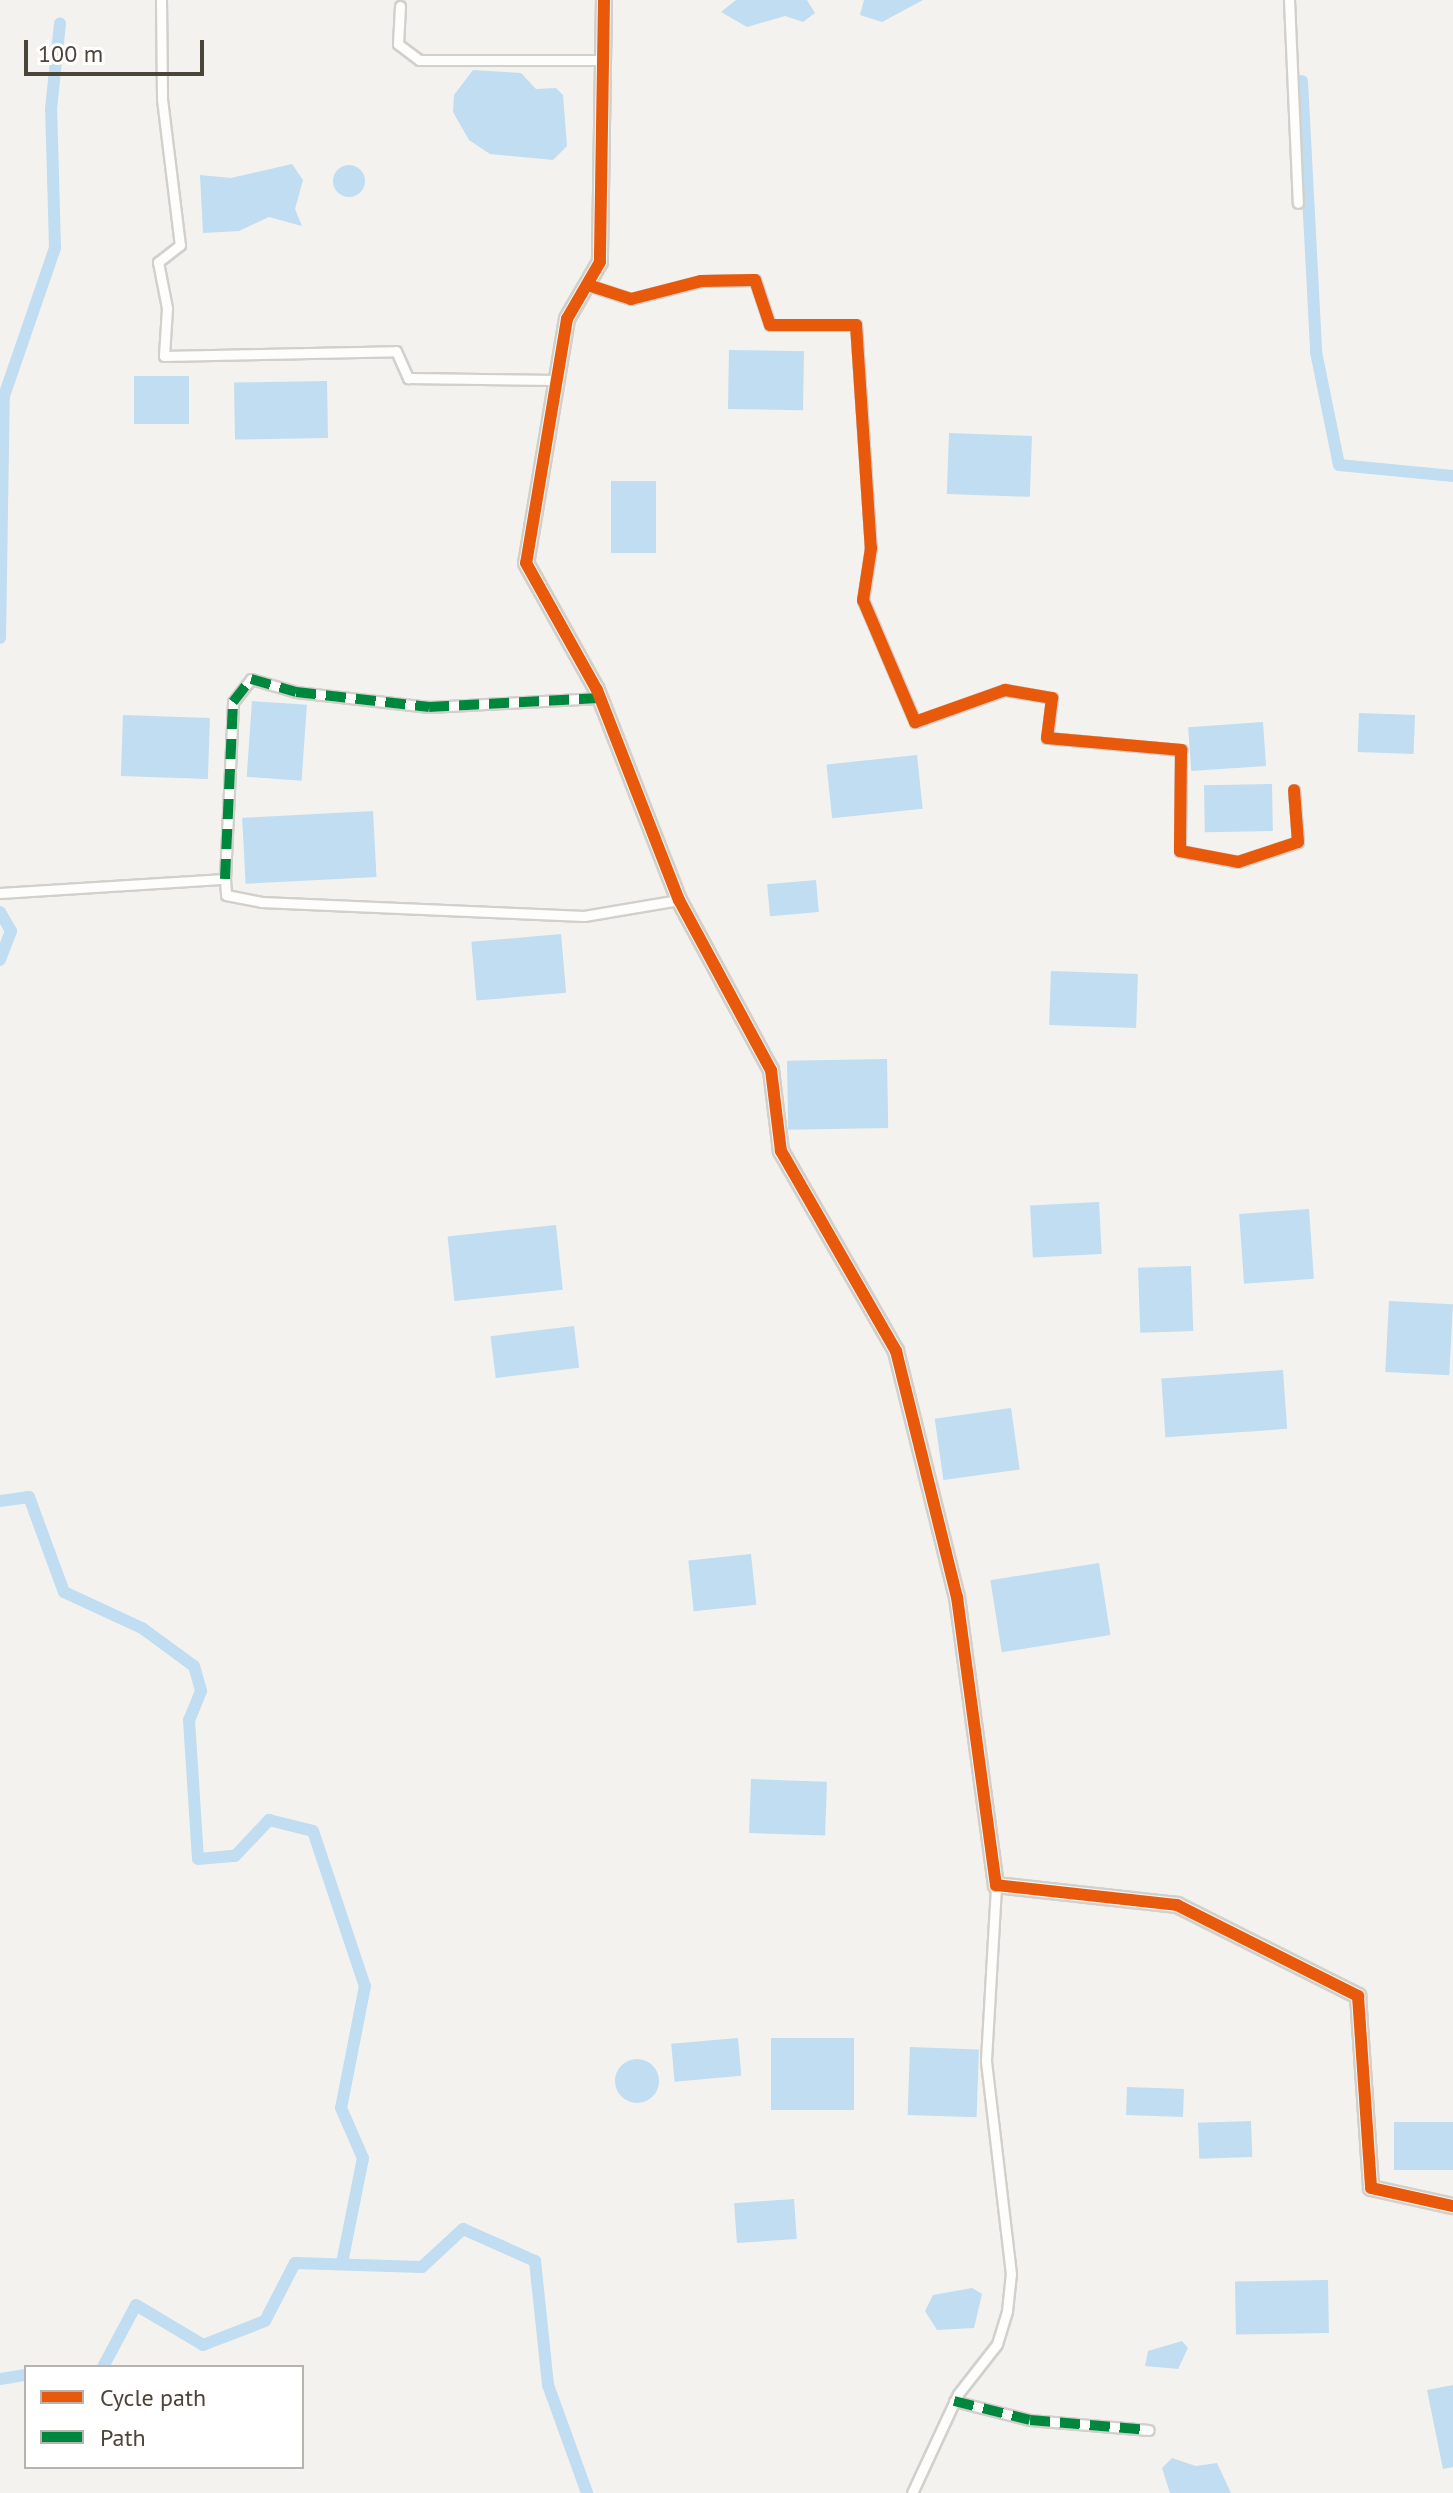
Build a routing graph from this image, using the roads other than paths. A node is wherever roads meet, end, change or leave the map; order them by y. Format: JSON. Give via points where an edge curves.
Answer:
{"nodes":[{"id":1,"x":161,"y":0,"type":"edge"},
{"id":2,"x":604,"y":0,"type":"edge"},
{"id":3,"x":1289,"y":0,"type":"edge"},
{"id":4,"x":400,"y":6,"type":"dead end"},
{"id":5,"x":602,"y":60,"type":"junction"},
{"id":6,"x":1298,"y":203,"type":"dead end"},
{"id":7,"x":588,"y":285,"type":"junction"},
{"id":8,"x":555,"y":380,"type":"junction"},
{"id":9,"x":600,"y":698,"type":"junction"},
{"id":10,"x":1294,"y":790,"type":"dead end"},
{"id":11,"x":225,"y":879,"type":"junction"},
{"id":12,"x":2,"y":893,"type":"edge"},
{"id":13,"x":679,"y":900,"type":"junction"},
{"id":14,"x":996,"y":1885,"type":"junction"},
{"id":15,"x":1453,"y":2206,"type":"edge"},
{"id":16,"x":954,"y":2401,"type":"junction"},
{"id":17,"x":1149,"y":2430,"type":"dead end"},
{"id":18,"x":912,"y":2493,"type":"edge"}],
"edges":[{"from":1,"to":8,"type":"street","via":[[162,99],[180,245],[158,262],[167,308],[164,356],[396,351],[408,378]]},
{"from":2,"to":5,"type":"street"},
{"from":3,"to":6,"type":"street"},
{"from":4,"to":5,"type":"street","via":[[398,44],[419,60]]},
{"from":5,"to":7,"type":"street","via":[[600,262]]},
{"from":7,"to":8,"type":"street","via":[[567,319]]},
{"from":7,"to":10,"type":"street","via":[[631,299],[701,281],[755,280],[770,325],[856,325],[862,491],[871,548],[863,600],[915,722],[1005,690],[1052,698],[1047,738],[1181,750],[1180,851],[1238,862],[1298,842]]},
{"from":8,"to":9,"type":"street","via":[[526,563]]},
{"from":9,"to":11,"type":"street","via":[[429,707],[296,692],[251,679],[233,702]]},
{"from":9,"to":13,"type":"street"},
{"from":11,"to":12,"type":"street"},
{"from":11,"to":13,"type":"street","via":[[226,895],[261,902],[584,916]]},
{"from":13,"to":14,"type":"street","via":[[771,1070],[781,1151],[896,1351],[957,1597]]},
{"from":14,"to":15,"type":"street","via":[[1177,1905],[1358,1996],[1371,2188]]},
{"from":14,"to":16,"type":"street","via":[[986,2060],[1011,2274],[997,2344]]},
{"from":16,"to":17,"type":"street","via":[[1030,2420]]},
{"from":16,"to":18,"type":"street"}]}
